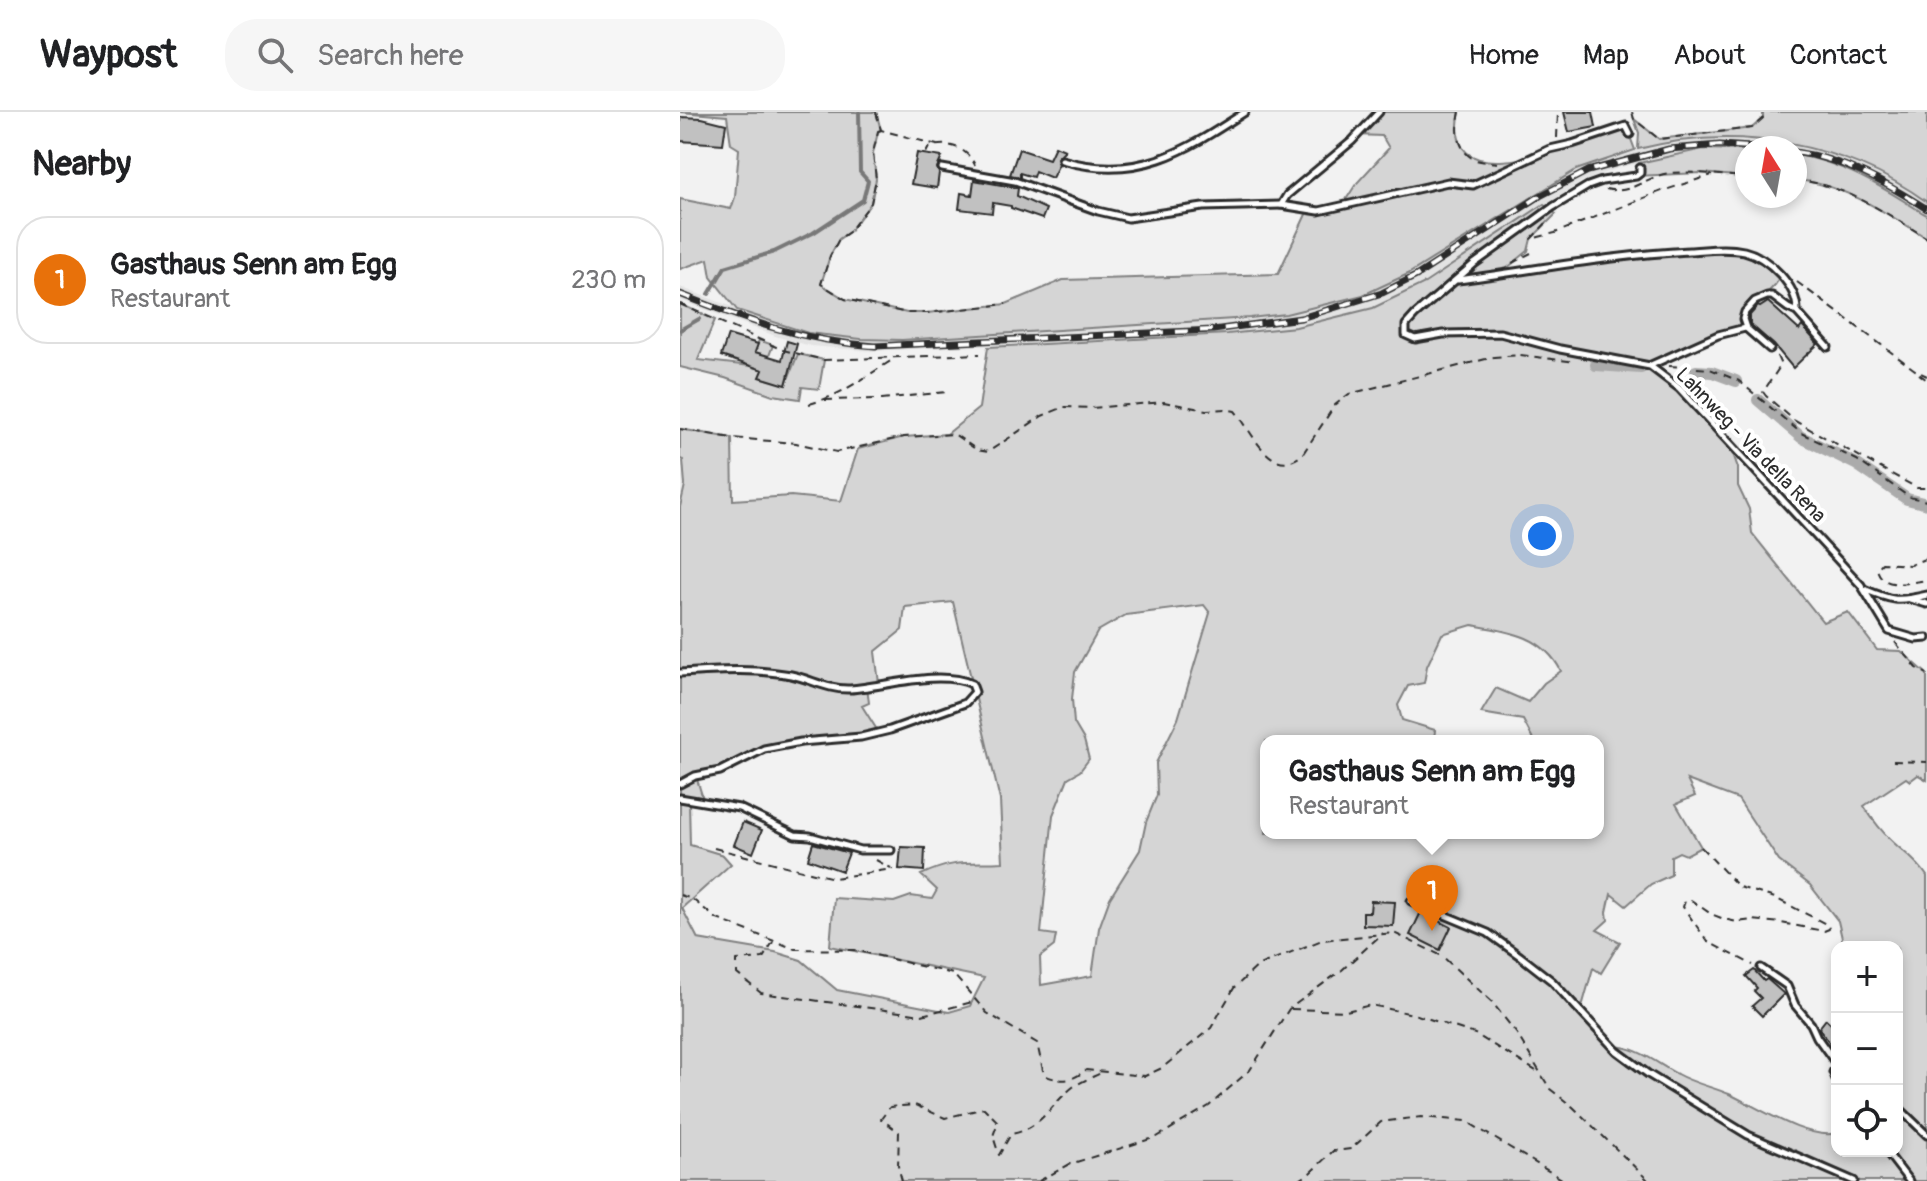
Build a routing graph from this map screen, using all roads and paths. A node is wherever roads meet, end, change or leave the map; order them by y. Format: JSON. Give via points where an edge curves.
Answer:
{"nodes":[{"id":1,"x":876,"y":112,"type":"edge"},
{"id":2,"x":1245,"y":112,"type":"edge"},
{"id":3,"x":1379,"y":112,"type":"edge"},
{"id":4,"x":1460,"y":112,"type":"edge"},
{"id":5,"x":1558,"y":112,"type":"edge"},
{"id":6,"x":1632,"y":112,"type":"edge"},
{"id":7,"x":1763,"y":112,"type":"edge"},
{"id":8,"x":881,"y":130,"type":"junction"},
{"id":9,"x":1630,"y":134,"type":"dead end"},
{"id":10,"x":937,"y":145,"type":"junction"},
{"id":11,"x":1556,"y":147,"type":"junction"},
{"id":12,"x":926,"y":153,"type":"dead end"},
{"id":13,"x":1062,"y":160,"type":"dead end"},
{"id":14,"x":1498,"y":163,"type":"dead end"},
{"id":15,"x":942,"y":168,"type":"dead end"},
{"id":16,"x":1640,"y":168,"type":"dead end"},
{"id":17,"x":977,"y":174,"type":"junction"},
{"id":18,"x":1712,"y":175,"type":"junction"},
{"id":19,"x":1735,"y":176,"type":"edge"},
{"id":20,"x":1807,"y":181,"type":"edge"},
{"id":21,"x":1604,"y":189,"type":"dead end"},
{"id":22,"x":1281,"y":205,"type":"junction"},
{"id":23,"x":1547,"y":222,"type":"dead end"},
{"id":24,"x":1927,"y":238,"type":"edge"},
{"id":25,"x":1781,"y":276,"type":"junction"},
{"id":26,"x":1458,"y":280,"type":"junction"},
{"id":27,"x":680,"y":304,"type":"edge"},
{"id":28,"x":1006,"y":304,"type":"dead end"},
{"id":29,"x":1797,"y":312,"type":"junction"},
{"id":30,"x":1746,"y":328,"type":"junction"},
{"id":31,"x":1828,"y":347,"type":"dead end"},
{"id":32,"x":1770,"y":349,"type":"joint"},
{"id":33,"x":980,"y":354,"type":"dead end"},
{"id":34,"x":895,"y":359,"type":"junction"},
{"id":35,"x":1576,"y":362,"type":"dead end"},
{"id":36,"x":1650,"y":366,"type":"junction"},
{"id":37,"x":1927,"y":378,"type":"edge"},
{"id":38,"x":947,"y":392,"type":"dead end"},
{"id":39,"x":825,"y":400,"type":"junction"},
{"id":40,"x":809,"y":404,"type":"dead end"},
{"id":41,"x":680,"y":429,"type":"edge"},
{"id":42,"x":1927,"y":488,"type":"edge"},
{"id":43,"x":1927,"y":501,"type":"edge"},
{"id":44,"x":1927,"y":558,"type":"edge"},
{"id":45,"x":1927,"y":580,"type":"edge"},
{"id":46,"x":1863,"y":589,"type":"junction"},
{"id":47,"x":1927,"y":595,"type":"edge"},
{"id":48,"x":1909,"y":599,"type":"junction"},
{"id":49,"x":1927,"y":604,"type":"edge"},
{"id":50,"x":1889,"y":631,"type":"junction"},
{"id":51,"x":1927,"y":638,"type":"edge"},
{"id":52,"x":680,"y":673,"type":"edge"},
{"id":53,"x":1927,"y":674,"type":"edge"},
{"id":54,"x":1893,"y":761,"type":"dead end"},
{"id":55,"x":1927,"y":762,"type":"edge"},
{"id":56,"x":680,"y":784,"type":"edge"},
{"id":57,"x":680,"y":798,"type":"edge"},
{"id":58,"x":1701,"y":847,"type":"dead end"},
{"id":59,"x":714,"y":848,"type":"dead end"},
{"id":60,"x":891,"y":850,"type":"dead end"},
{"id":61,"x":893,"y":869,"type":"dead end"},
{"id":62,"x":680,"y":895,"type":"edge"},
{"id":63,"x":1411,"y":901,"type":"dead end"},
{"id":64,"x":1383,"y":933,"type":"junction"},
{"id":65,"x":773,"y":941,"type":"junction"},
{"id":66,"x":1761,"y":968,"type":"joint"},
{"id":67,"x":976,"y":1001,"type":"junction"},
{"id":68,"x":1289,"y":1009,"type":"junction"},
{"id":69,"x":1831,"y":1056,"type":"edge"},
{"id":70,"x":1104,"y":1071,"type":"junction"},
{"id":71,"x":1542,"y":1075,"type":"junction"},
{"id":72,"x":1903,"y":1112,"type":"edge"},
{"id":73,"x":1927,"y":1135,"type":"edge"},
{"id":74,"x":1891,"y":1157,"type":"edge"},
{"id":75,"x":902,"y":1181,"type":"edge"},
{"id":76,"x":1039,"y":1181,"type":"edge"},
{"id":77,"x":1298,"y":1181,"type":"edge"},
{"id":78,"x":1565,"y":1181,"type":"edge"},
{"id":79,"x":1649,"y":1181,"type":"edge"},
{"id":80,"x":1854,"y":1181,"type":"edge"},
{"id":81,"x":1909,"y":1181,"type":"edge"}],
"edges":[{"from":1,"to":8,"type":"path"},
{"from":2,"to":13,"type":"lane","via":[[1205,138],[1132,167],[1106,170]]},
{"from":3,"to":22,"type":"lane"},
{"from":4,"to":14,"type":"path","via":[[1461,147],[1475,160]]},
{"from":5,"to":11,"type":"path"},
{"from":6,"to":7,"type":"path","via":[[1659,139],[1752,128]]},
{"from":8,"to":10,"type":"path"},
{"from":8,"to":28,"type":"path","via":[[873,153],[876,179],[871,203],[839,239],[821,284],[845,299],[907,313]]},
{"from":9,"to":11,"type":"lane","via":[[1626,126]]},
{"from":10,"to":12,"type":"path"},
{"from":10,"to":17,"type":"path","via":[[968,153]]},
{"from":11,"to":22,"type":"lane","via":[[1473,185],[1448,182],[1319,211]]},
{"from":15,"to":17,"type":"lane"},
{"from":16,"to":26,"type":"lane","via":[[1636,176],[1588,186],[1553,207]]},
{"from":17,"to":22,"type":"lane","via":[[1128,218],[1203,207]]},
{"from":18,"to":19,"type":"path"},
{"from":18,"to":21,"type":"path","via":[[1671,173],[1651,176],[1633,189]]},
{"from":18,"to":23,"type":"path","via":[[1531,239]]},
{"from":20,"to":24,"type":"path","via":[[1845,192]]},
{"from":25,"to":26,"type":"lane","via":[[1757,256],[1722,249]]},
{"from":25,"to":29,"type":"lane","via":[[1798,302]]},
{"from":25,"to":37,"type":"path","via":[[1792,278]]},
{"from":26,"to":36,"type":"lane","via":[[1415,315],[1405,329],[1408,337],[1500,333]]},
{"from":27,"to":34,"type":"path","via":[[798,354],[824,360]]},
{"from":29,"to":30,"type":"lane","via":[[1767,296],[1745,312]]},
{"from":29,"to":31,"type":"lane"},
{"from":30,"to":32,"type":"lane"},
{"from":30,"to":36,"type":"lane","name":"Lahnweg - Via della Rena"},
{"from":32,"to":42,"type":"path","via":[[1781,365],[1763,392],[1766,396],[1795,421],[1917,488]]},
{"from":33,"to":34,"type":"path"},
{"from":34,"to":39,"type":"path"},
{"from":35,"to":41,"type":"path","via":[[1494,357],[1360,390],[1341,398],[1302,455],[1290,462],[1268,455],[1235,411],[1164,402],[1064,407],[988,452],[954,434],[904,437],[837,452]]},
{"from":36,"to":43,"type":"path","via":[[1703,368],[1739,381],[1801,433],[1857,460],[1909,497]]},
{"from":36,"to":46,"type":"lane","name":"Lahnweg - Via della Rena","via":[[1679,388]]},
{"from":38,"to":39,"type":"path"},
{"from":39,"to":40,"type":"path"},
{"from":44,"to":45,"type":"path","via":[[1910,565],[1882,563],[1877,569],[1886,582]]},
{"from":46,"to":48,"type":"lane","via":[[1890,600]]},
{"from":46,"to":50,"type":"lane","name":"Lahnweg - Via della Rena"},
{"from":47,"to":48,"type":"lane"},
{"from":48,"to":49,"type":"lane"},
{"from":50,"to":51,"type":"lane"},
{"from":50,"to":53,"type":"path","via":[[1901,651]]},
{"from":52,"to":56,"type":"lane","via":[[791,675],[841,689],[922,679],[964,680],[975,692],[965,703],[890,730],[764,749]]},
{"from":54,"to":55,"type":"path"},
{"from":57,"to":60,"type":"lane","via":[[739,808],[795,835],[860,850]]},
{"from":58,"to":66,"type":"path","via":[[1739,887],[1775,898],[1828,925],[1824,931],[1737,922],[1685,901],[1683,907],[1708,942]]},
{"from":59,"to":61,"type":"path","via":[[834,878]]},
{"from":62,"to":65,"type":"path","via":[[717,919]]},
{"from":63,"to":80,"type":"lane","via":[[1488,933],[1520,956],[1552,981],[1617,1051],[1648,1074],[1748,1135]]},
{"from":64,"to":68,"type":"path"},
{"from":64,"to":70,"type":"path","via":[[1322,940],[1259,965],[1234,988],[1211,1028],[1162,1068],[1145,1076]]},
{"from":64,"to":71,"type":"path","via":[[1442,956],[1492,1002]]},
{"from":65,"to":67,"type":"path","via":[[795,949],[855,950],[953,974]]},
{"from":65,"to":67,"type":"path","via":[[763,958],[737,960],[737,974],[761,993],[922,1015]]},
{"from":66,"to":69,"type":"lane","via":[[1787,986]]},
{"from":67,"to":70,"type":"path","via":[[1037,1043],[1044,1075],[1058,1081],[1075,1079],[1086,1070]]},
{"from":68,"to":71,"type":"path","via":[[1346,1011],[1371,1005],[1417,1015],[1475,1034]]},
{"from":68,"to":76,"type":"path","via":[[1250,1070],[1209,1106],[1157,1137],[1070,1164]]},
{"from":70,"to":75,"type":"path","via":[[1073,1088],[1025,1132],[1011,1134],[999,1155],[993,1136],[998,1122],[984,1108],[945,1118],[915,1105],[890,1107],[881,1119],[899,1132]]},
{"from":71,"to":79,"type":"path","via":[[1550,1089]]},
{"from":72,"to":73,"type":"lane"},
{"from":74,"to":81,"type":"lane"},
{"from":77,"to":78,"type":"path","via":[[1333,1151],[1351,1149],[1381,1122],[1421,1117],[1466,1121]]}]}
